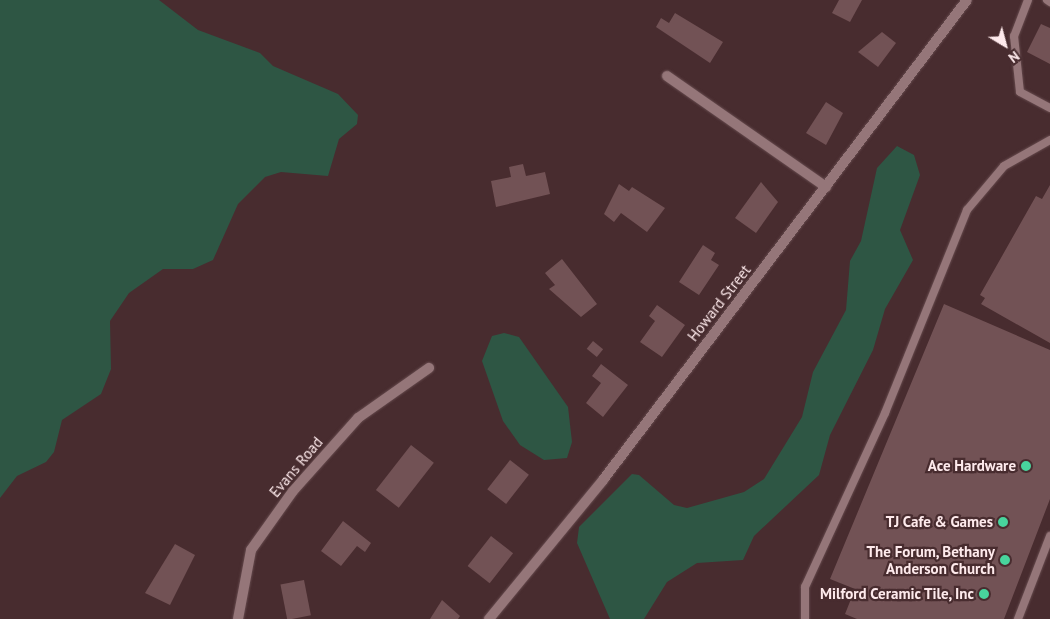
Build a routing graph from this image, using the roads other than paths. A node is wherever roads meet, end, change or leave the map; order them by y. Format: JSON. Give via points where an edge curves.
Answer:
{"nodes":[{"id":1,"x":967,"y":0,"type":"edge"},
{"id":2,"x":1028,"y":0,"type":"edge"},
{"id":3,"x":666,"y":76,"type":"dead end"},
{"id":4,"x":1050,"y":108,"type":"edge"},
{"id":5,"x":1050,"y":140,"type":"edge"},
{"id":6,"x":826,"y":186,"type":"junction"},
{"id":7,"x":429,"y":368,"type":"dead end"},
{"id":8,"x":1050,"y":536,"type":"edge"},
{"id":9,"x":238,"y":619,"type":"edge"},
{"id":10,"x":489,"y":619,"type":"edge"},
{"id":11,"x":805,"y":619,"type":"edge"},
{"id":12,"x":1018,"y":619,"type":"edge"}],
"edges":[{"from":1,"to":6,"type":"street","name":"Howard Street"},
{"from":2,"to":4,"type":"lane","via":[[1014,36],[1020,92]]},
{"from":3,"to":6,"type":"street"},
{"from":5,"to":11,"type":"lane","via":[[1004,166],[967,210],[886,413],[805,587]]},
{"from":6,"to":10,"type":"street","name":"Howard Street","via":[[603,480]]},
{"from":7,"to":9,"type":"street","name":"Evans Road","via":[[358,418],[293,491],[251,550]]},
{"from":8,"to":12,"type":"lane"}]}
